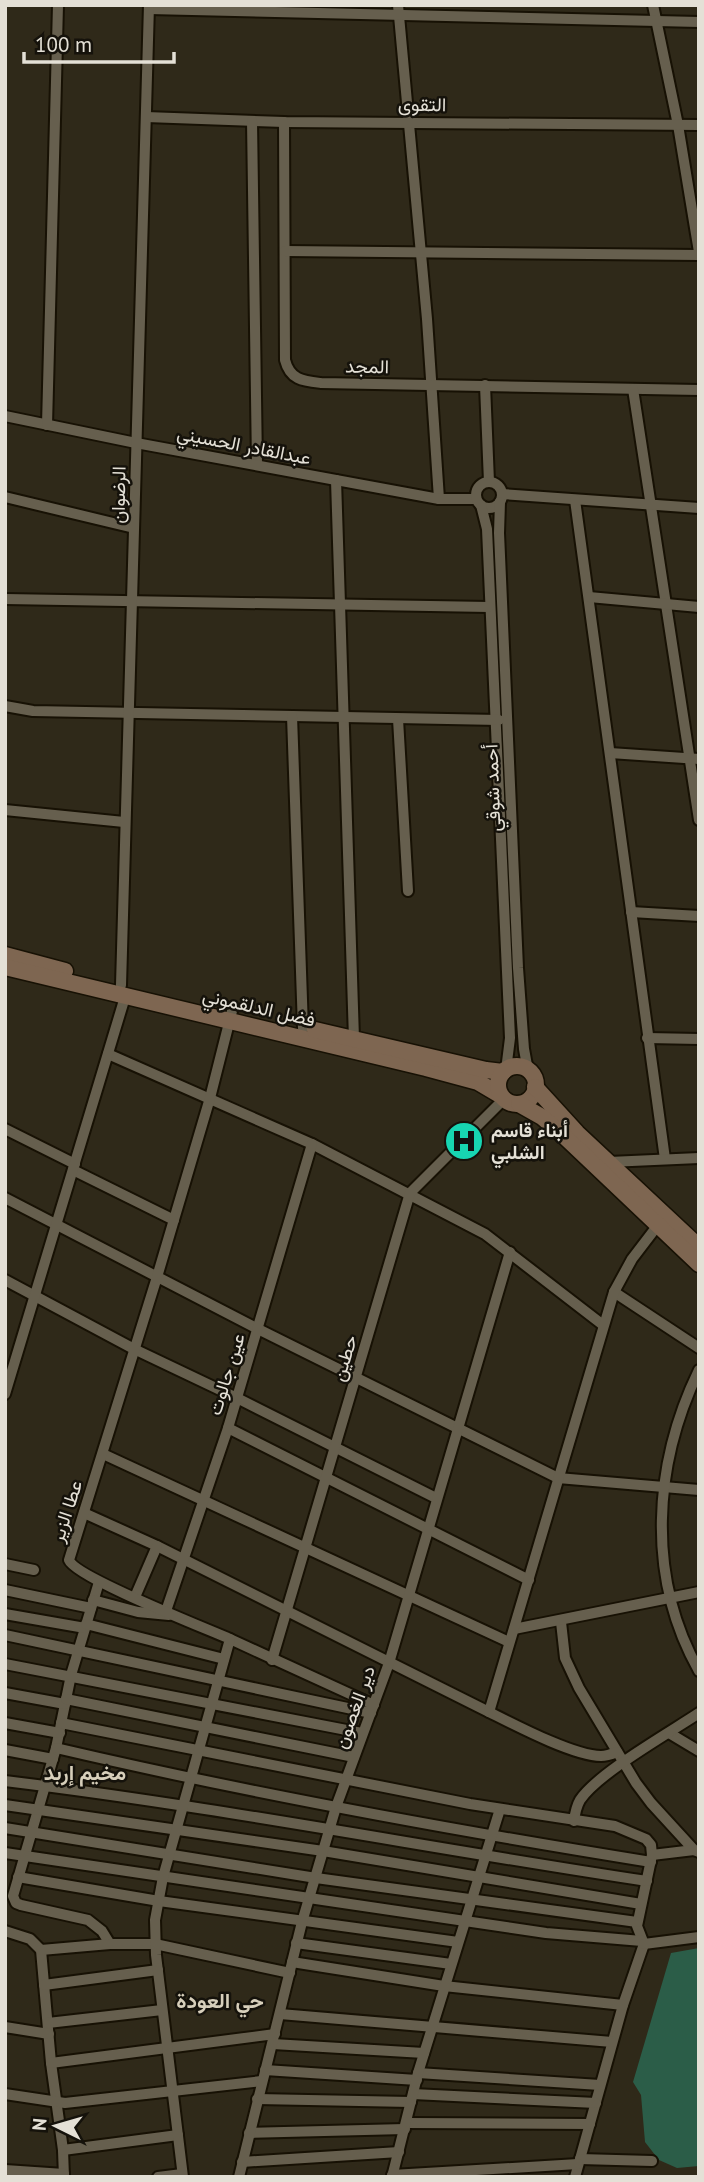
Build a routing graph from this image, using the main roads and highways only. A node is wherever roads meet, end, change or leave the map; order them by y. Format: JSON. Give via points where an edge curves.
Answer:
{"nodes":[{"id":1,"x":5,"y":955,"type":"edge"},
{"id":2,"x":5,"y":967,"type":"edge"},
{"id":3,"x":123,"y":991,"type":"junction"},
{"id":4,"x":231,"y":1017,"type":"junction"},
{"id":5,"x":505,"y":1071,"type":"junction"},
{"id":6,"x":535,"y":1087,"type":"junction"},
{"id":7,"x":508,"y":1099,"type":"junction"},
{"id":8,"x":699,"y":1247,"type":"edge"},
{"id":9,"x":699,"y":1265,"type":"edge"}],
"edges":[{"from":1,"to":3,"type":"main road","name":"فضل الدلقموني"},
{"from":2,"to":3,"type":"main road","name":"فضل الدلقموني"},
{"from":3,"to":4,"type":"main road","name":"فضل الدلقموني"},
{"from":4,"to":5,"type":"main road","name":"فضل الدلقموني"},
{"from":4,"to":7,"type":"main road","name":"فضل الدلقموني","via":[[478,1082]]},
{"from":5,"to":6,"type":"main road","via":[[520,1067],[528,1071]]},
{"from":5,"to":7,"type":"main road","via":[[498,1085]]},
{"from":6,"to":7,"type":"main road","via":[[530,1099]]},
{"from":6,"to":8,"type":"main road"},
{"from":7,"to":9,"type":"main road","name":"فضل الدلقموني","via":[[563,1135]]}]}
